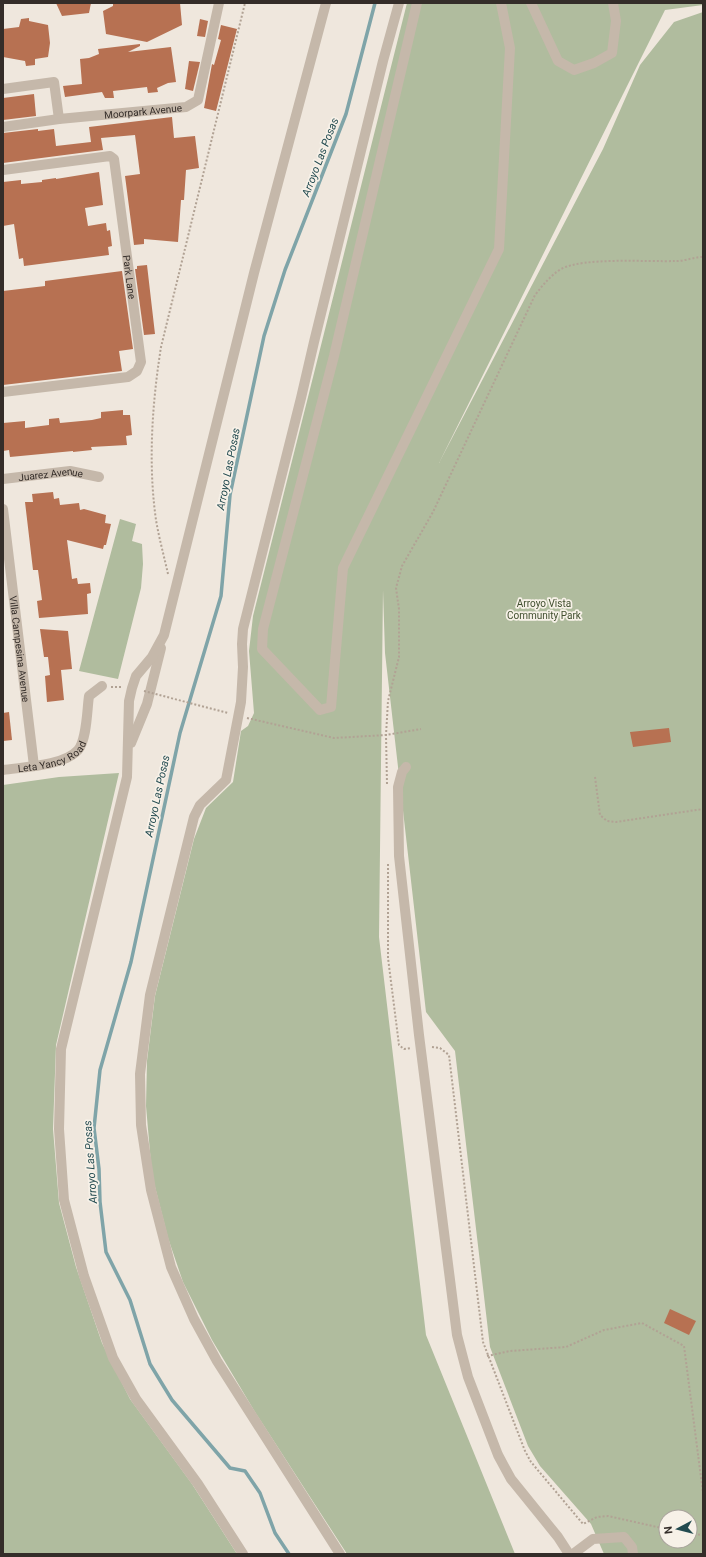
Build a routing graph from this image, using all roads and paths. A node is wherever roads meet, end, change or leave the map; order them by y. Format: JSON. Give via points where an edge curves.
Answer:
{"nodes":[{"id":1,"x":219,"y":3,"type":"edge"},
{"id":2,"x":245,"y":3,"type":"edge"},
{"id":3,"x":326,"y":3,"type":"edge"},
{"id":4,"x":399,"y":3,"type":"edge"},
{"id":5,"x":417,"y":3,"type":"edge"},
{"id":6,"x":501,"y":3,"type":"edge"},
{"id":7,"x":531,"y":3,"type":"edge"},
{"id":8,"x":613,"y":3,"type":"edge"},
{"id":9,"x":3,"y":89,"type":"edge"},
{"id":10,"x":59,"y":120,"type":"junction"},
{"id":11,"x":3,"y":127,"type":"edge"},
{"id":12,"x":3,"y":170,"type":"edge"},
{"id":13,"x":703,"y":257,"type":"edge"},
{"id":14,"x":3,"y":392,"type":"edge"},
{"id":15,"x":99,"y":477,"type":"dead end"},
{"id":16,"x":3,"y":479,"type":"edge"},
{"id":17,"x":3,"y":509,"type":"edge"},
{"id":18,"x":168,"y":575,"type":"dead end"},
{"id":19,"x":164,"y":634,"type":"junction"},
{"id":20,"x":102,"y":686,"type":"dead end"},
{"id":21,"x":144,"y":691,"type":"dead end"},
{"id":22,"x":239,"y":716,"type":"junction"},
{"id":23,"x":421,"y":729,"type":"dead end"},
{"id":24,"x":386,"y":735,"type":"junction"},
{"id":25,"x":128,"y":748,"type":"junction"},
{"id":26,"x":34,"y":766,"type":"junction"},
{"id":27,"x":406,"y":767,"type":"dead end"},
{"id":28,"x":3,"y":770,"type":"edge"},
{"id":29,"x":594,"y":777,"type":"dead end"},
{"id":30,"x":387,"y":788,"type":"dead end"},
{"id":31,"x":703,"y":809,"type":"edge"},
{"id":32,"x":388,"y":858,"type":"dead end"},
{"id":33,"x":421,"y":1048,"type":"junction"},
{"id":34,"x":487,"y":1356,"type":"junction"},
{"id":35,"x":703,"y":1493,"type":"edge"},
{"id":36,"x":658,"y":1527,"type":"edge"},
{"id":37,"x":243,"y":1554,"type":"edge"},
{"id":38,"x":340,"y":1554,"type":"edge"},
{"id":39,"x":569,"y":1554,"type":"edge"},
{"id":40,"x":573,"y":1554,"type":"edge"},
{"id":41,"x":633,"y":1554,"type":"edge"}],
"edges":[{"from":1,"to":10,"type":"street","name":"Moorpark Avenue","via":[[198,100],[186,107]]},
{"from":2,"to":18,"type":"path","via":[[163,340],[154,387],[152,468],[156,520]]},
{"from":3,"to":19,"type":"street","via":[[254,273]]},
{"from":4,"to":22,"type":"street","via":[[243,629]]},
{"from":5,"to":6,"type":"street","via":[[334,356],[263,629],[262,650],[320,710],[331,707],[342,568],[499,249],[510,48]]},
{"from":7,"to":8,"type":"street","via":[[558,61],[574,70],[612,53],[616,21]]},
{"from":9,"to":10,"type":"street","via":[[54,82]]},
{"from":10,"to":11,"type":"street","name":"Moorpark Avenue"},
{"from":12,"to":14,"type":"street","name":"Park Lane","via":[[110,156],[114,159],[141,362],[137,371],[128,377]]},
{"from":13,"to":24,"type":"path","via":[[678,261],[577,264],[562,269],[550,277],[535,295],[433,512],[402,566],[396,588],[400,657],[388,701]]},
{"from":15,"to":16,"type":"street","name":"Juarez Avenue","via":[[70,471]]},
{"from":17,"to":26,"type":"street","name":"Villa Campesina Avenue"},
{"from":19,"to":25,"type":"street","via":[[148,704]]},
{"from":19,"to":25,"type":"street","via":[[152,657],[136,676],[132,688],[129,701]]},
{"from":20,"to":26,"type":"street","name":"Leta Yancy Road","via":[[89,696],[85,734],[78,750],[64,760]]},
{"from":21,"to":22,"type":"path","bridge":true},
{"from":22,"to":24,"type":"path","via":[[334,738]]},
{"from":22,"to":38,"type":"street","via":[[226,780],[200,805],[194,816],[150,995],[140,1074],[141,1125],[151,1190],[171,1267],[194,1319],[217,1361]]},
{"from":23,"to":24,"type":"path"},
{"from":24,"to":30,"type":"path"},
{"from":25,"to":37,"type":"street","via":[[127,777],[61,1049],[59,1129],[64,1200],[84,1276],[113,1358],[136,1399],[198,1484]]},
{"from":26,"to":28,"type":"street","name":"Leta Yancy Road"},
{"from":27,"to":33,"type":"street","via":[[398,787],[400,856]]},
{"from":29,"to":31,"type":"path","via":[[600,815],[607,821],[616,822]]},
{"from":32,"to":33,"type":"path","via":[[388,958],[398,1044],[404,1049]]},
{"from":33,"to":34,"type":"path","via":[[440,1048],[449,1055],[483,1342]]},
{"from":33,"to":39,"type":"street","via":[[462,1360],[498,1455],[525,1497]]},
{"from":34,"to":35,"type":"path","via":[[510,1351],[566,1347],[604,1330],[642,1323],[684,1346]]},
{"from":34,"to":36,"type":"path","via":[[531,1462],[583,1524],[597,1517],[608,1516]]},
{"from":40,"to":41,"type":"street","via":[[593,1539],[624,1537],[632,1547]]}]}
